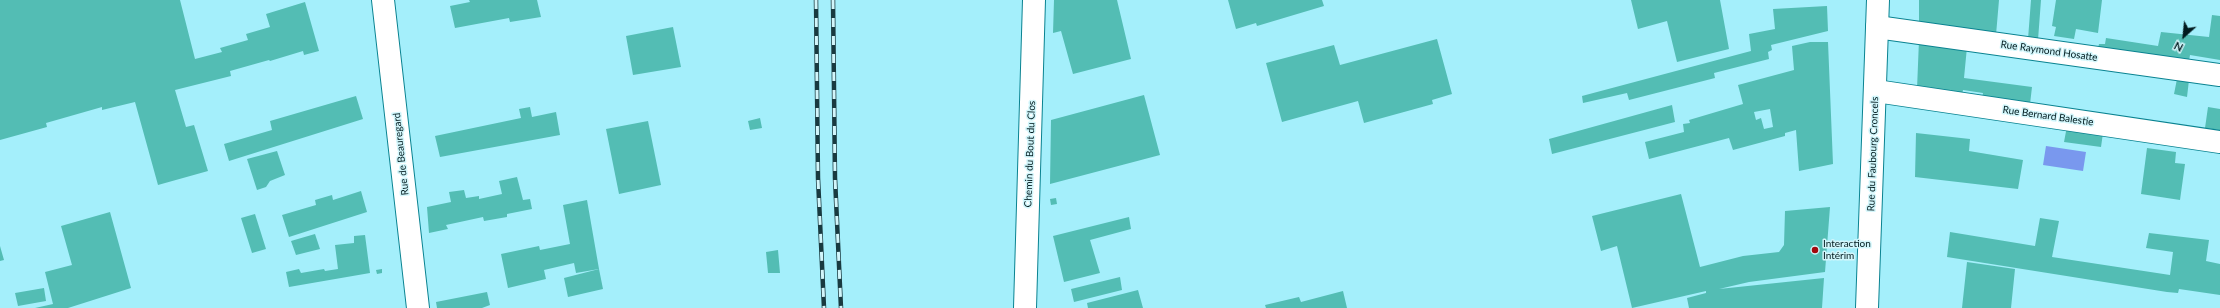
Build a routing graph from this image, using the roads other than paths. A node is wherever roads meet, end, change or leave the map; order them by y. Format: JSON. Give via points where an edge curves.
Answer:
{"nodes":[{"id":1,"x":383,"y":0,"type":"edge"},
{"id":2,"x":1034,"y":0,"type":"edge"},
{"id":3,"x":1878,"y":0,"type":"edge"},
{"id":4,"x":1877,"y":27,"type":"junction"},
{"id":5,"x":2220,"y":75,"type":"edge"},
{"id":6,"x":1876,"y":91,"type":"junction"},
{"id":7,"x":2220,"y":142,"type":"edge"},
{"id":8,"x":418,"y":308,"type":"edge"},
{"id":9,"x":1025,"y":308,"type":"edge"},
{"id":10,"x":1867,"y":308,"type":"edge"}],
"edges":[{"from":1,"to":8,"type":"street","name":"Rue de Beauregard"},
{"from":2,"to":9,"type":"street","name":"Chemin du Bout du Clos"},
{"from":3,"to":4,"type":"street","name":"Rue du Faubourg Croncels"},
{"from":4,"to":5,"type":"street","name":"Rue Raymond Hosatte"},
{"from":4,"to":6,"type":"street","name":"Rue du Faubourg Croncels"},
{"from":6,"to":7,"type":"street","name":"Rue Bernard Balestie"},
{"from":6,"to":10,"type":"street","name":"Rue du Faubourg Croncels"}]}
